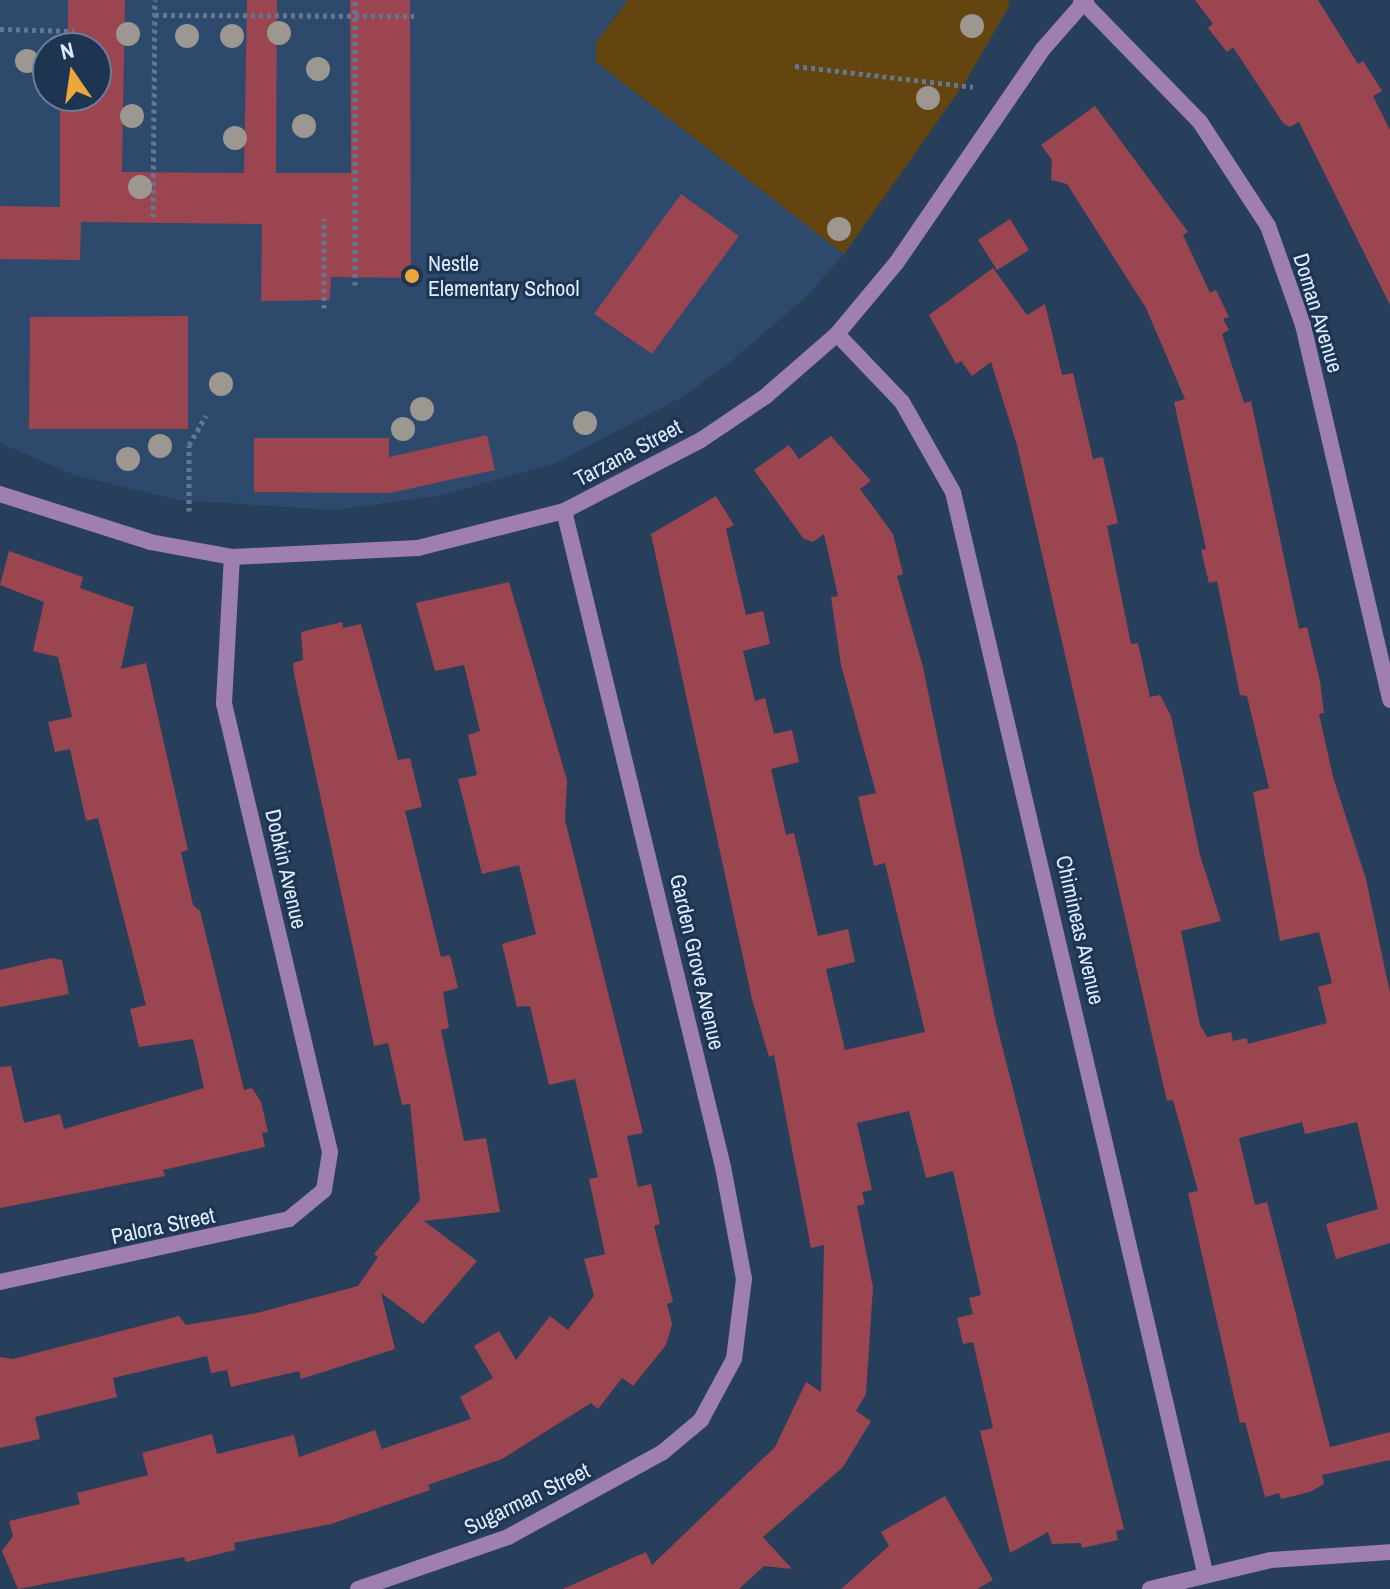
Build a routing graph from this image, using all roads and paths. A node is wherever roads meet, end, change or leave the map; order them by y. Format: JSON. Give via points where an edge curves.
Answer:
{"nodes":[{"id":1,"x":155,"y":0,"type":"edge"},
{"id":2,"x":355,"y":0,"type":"edge"},
{"id":3,"x":1084,"y":1,"type":"edge"},
{"id":4,"x":155,"y":15,"type":"junction"},
{"id":5,"x":355,"y":16,"type":"junction"},
{"id":6,"x":414,"y":16,"type":"dead end"},
{"id":7,"x":0,"y":29,"type":"edge"},
{"id":8,"x":74,"y":31,"type":"dead end"},
{"id":9,"x":795,"y":66,"type":"dead end"},
{"id":10,"x":973,"y":87,"type":"dead end"},
{"id":11,"x":153,"y":217,"type":"dead end"},
{"id":12,"x":324,"y":218,"type":"dead end"},
{"id":13,"x":355,"y":285,"type":"dead end"},
{"id":14,"x":324,"y":308,"type":"dead end"},
{"id":15,"x":837,"y":334,"type":"junction"},
{"id":16,"x":206,"y":415,"type":"dead end"},
{"id":17,"x":0,"y":494,"type":"edge"},
{"id":18,"x":189,"y":511,"type":"dead end"},
{"id":19,"x":564,"y":511,"type":"junction"},
{"id":20,"x":232,"y":557,"type":"junction"},
{"id":21,"x":1390,"y":700,"type":"edge"},
{"id":22,"x":324,"y":1190,"type":"joint"},
{"id":23,"x":0,"y":1282,"type":"edge"},
{"id":24,"x":701,"y":1420,"type":"joint"},
{"id":25,"x":1390,"y":1552,"type":"edge"},
{"id":26,"x":1205,"y":1572,"type":"junction"},
{"id":27,"x":358,"y":1589,"type":"edge"},
{"id":28,"x":1150,"y":1589,"type":"edge"}],
"edges":[{"from":1,"to":4,"type":"path"},
{"from":2,"to":5,"type":"path"},
{"from":3,"to":15,"type":"street","name":"Tarzana Street","via":[[1042,50],[897,262]]},
{"from":3,"to":21,"type":"street","name":"Doman Avenue","via":[[1200,122],[1268,226],[1303,325]]},
{"from":4,"to":5,"type":"path"},
{"from":4,"to":11,"type":"path"},
{"from":5,"to":6,"type":"path"},
{"from":5,"to":13,"type":"path"},
{"from":7,"to":8,"type":"path"},
{"from":9,"to":10,"type":"path"},
{"from":12,"to":14,"type":"path"},
{"from":15,"to":19,"type":"street","name":"Tarzana Street","via":[[766,396],[701,440]]},
{"from":15,"to":26,"type":"street","name":"Chimineas Avenue","via":[[902,402],[953,492]]},
{"from":16,"to":18,"type":"path","via":[[189,445]]},
{"from":17,"to":20,"type":"street","name":"Tarzana Street","via":[[150,542]]},
{"from":19,"to":20,"type":"street","name":"Tarzana Street","via":[[418,548]]},
{"from":19,"to":24,"type":"street","name":"Garden Grove Avenue","via":[[723,1167],[744,1279],[734,1359]]},
{"from":20,"to":22,"type":"street","name":"Dobkin Avenue","via":[[224,703],[330,1152]]},
{"from":22,"to":23,"type":"street","name":"Palora Street","via":[[289,1219]]},
{"from":24,"to":27,"type":"street","name":"Sugarman Street","via":[[663,1452],[508,1537]]},
{"from":25,"to":26,"type":"street"},
{"from":26,"to":28,"type":"street"}]}
